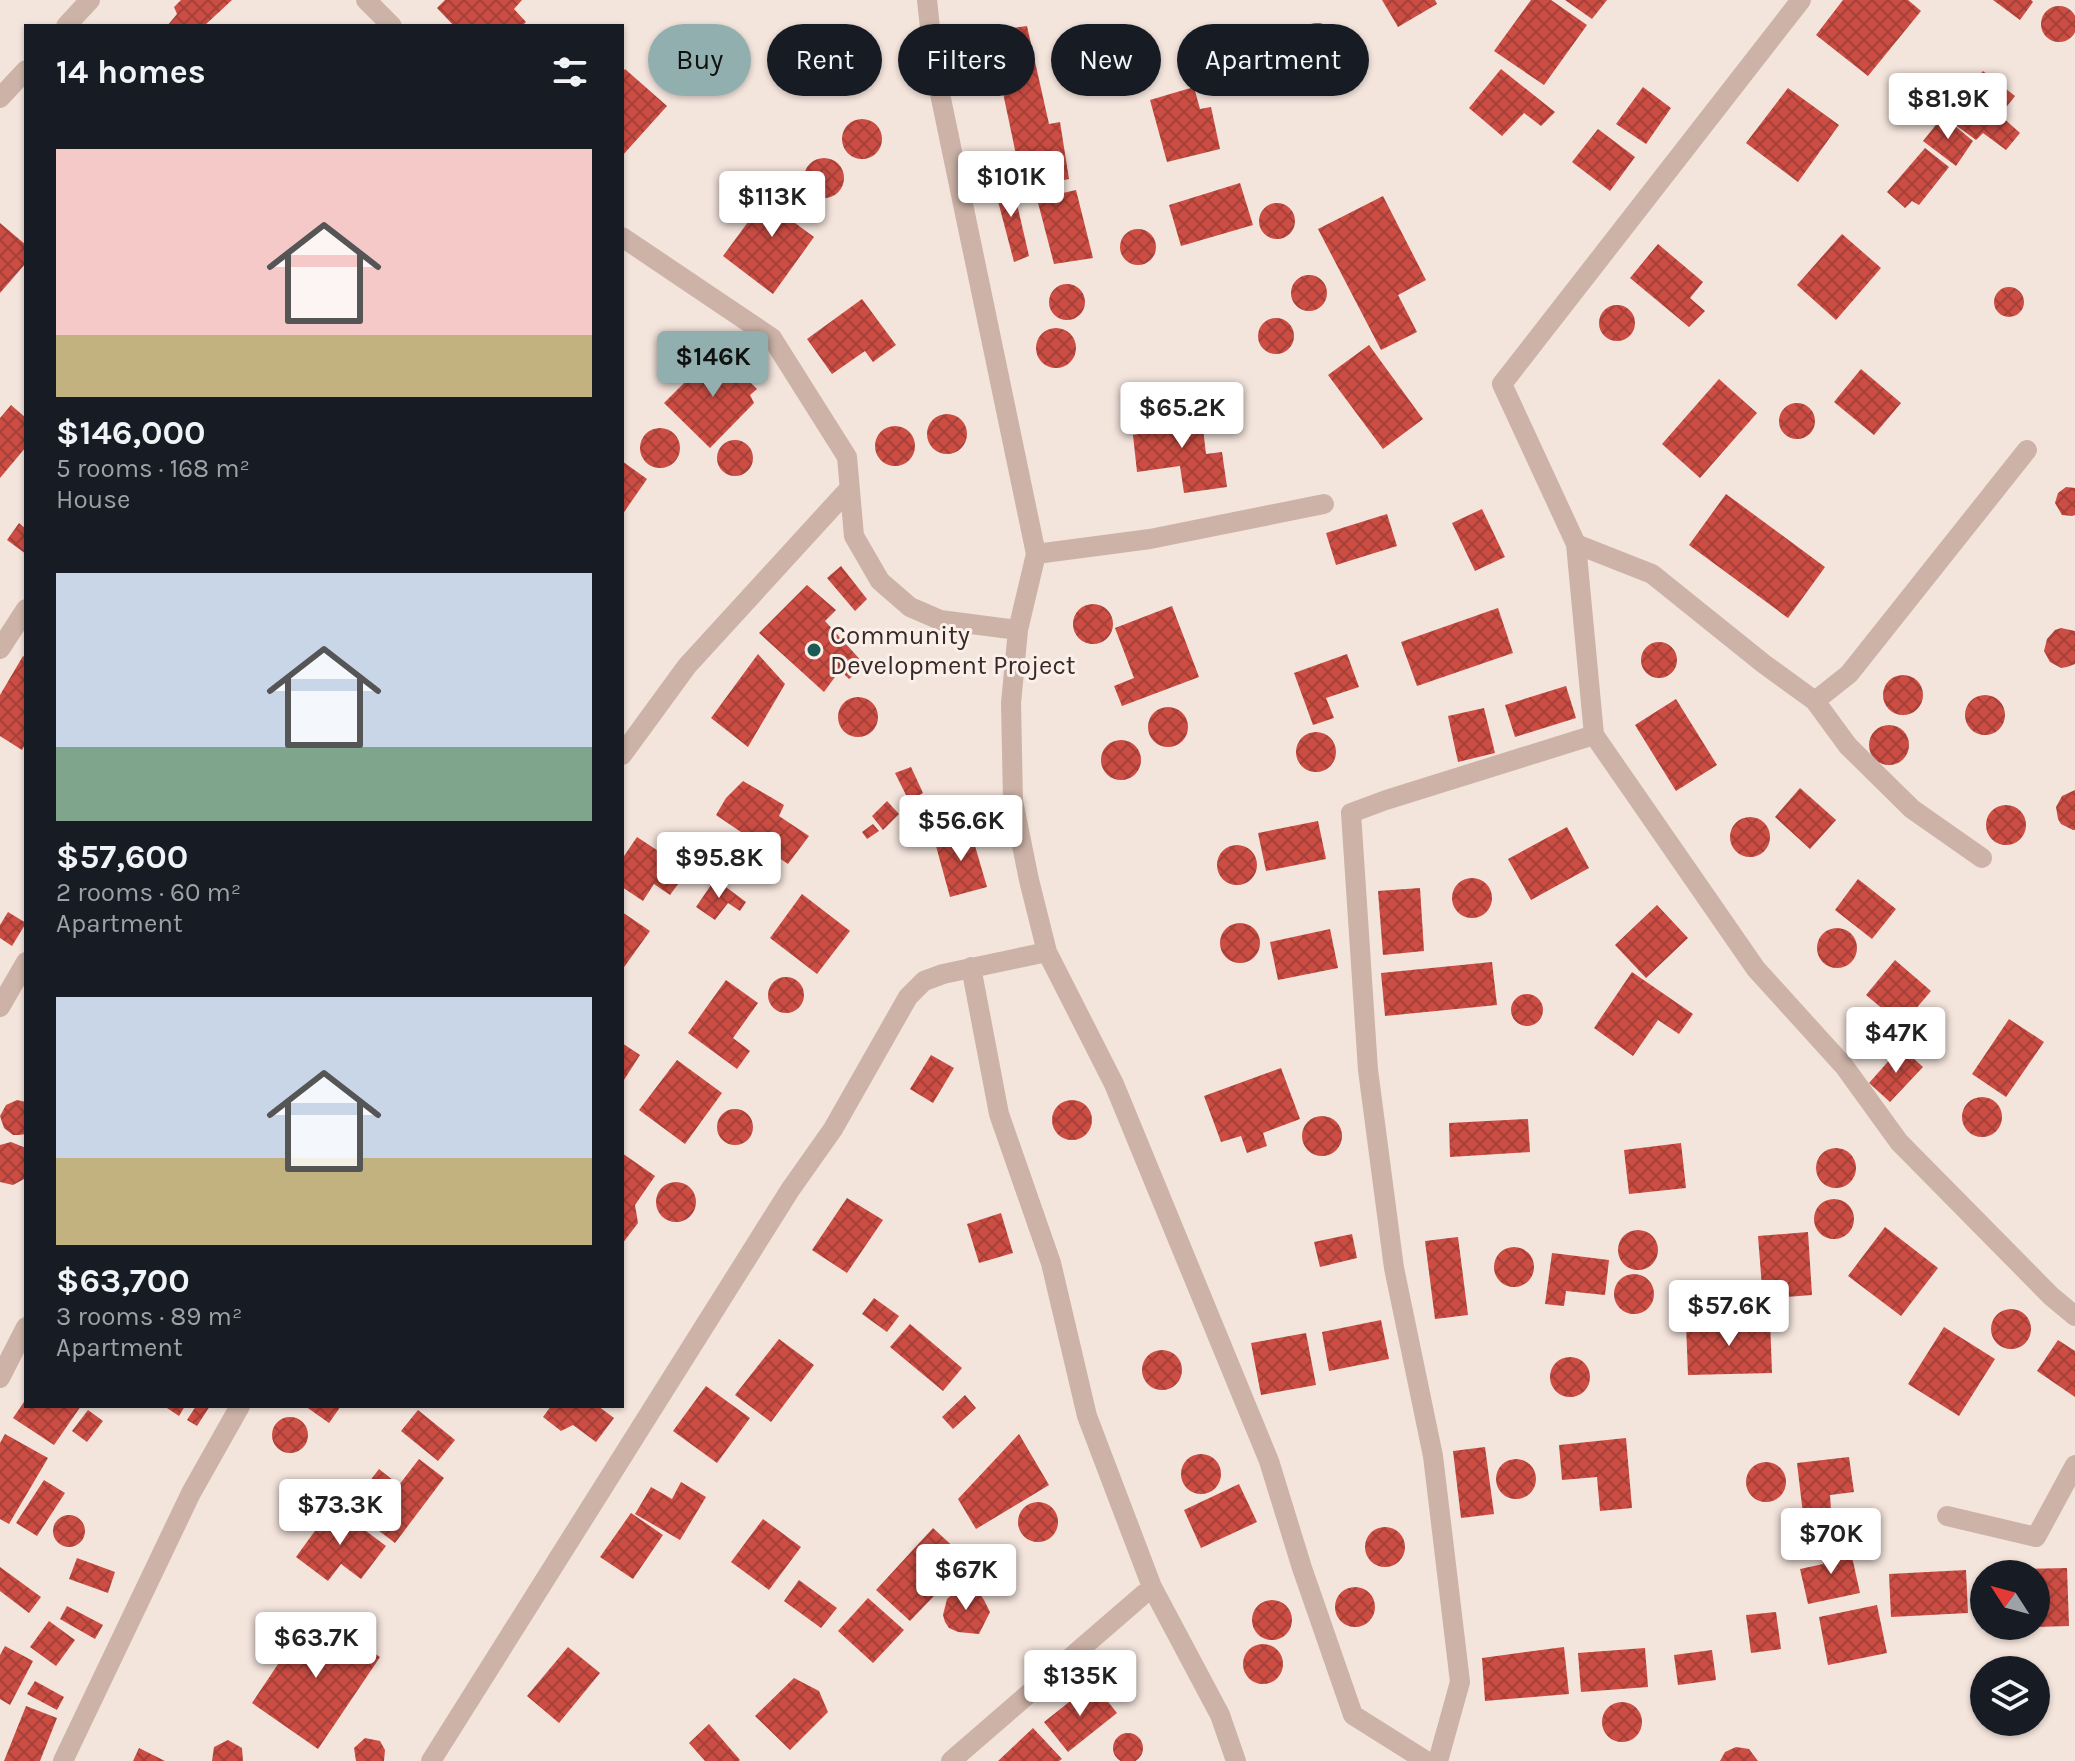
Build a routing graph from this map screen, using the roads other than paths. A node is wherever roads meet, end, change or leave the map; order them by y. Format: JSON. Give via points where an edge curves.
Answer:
{"nodes":[{"id":1,"x":90,"y":0,"type":"edge"},
{"id":2,"x":927,"y":0,"type":"edge"},
{"id":3,"x":1801,"y":0,"type":"edge"},
{"id":4,"x":68,"y":24,"type":"edge"},
{"id":5,"x":24,"y":72,"type":"edge"},
{"id":6,"x":0,"y":98,"type":"edge"},
{"id":7,"x":624,"y":238,"type":"edge"},
{"id":8,"x":2027,"y":450,"type":"dead end"},
{"id":9,"x":848,"y":490,"type":"junction"},
{"id":10,"x":1324,"y":504,"type":"dead end"},
{"id":11,"x":1576,"y":544,"type":"junction"},
{"id":12,"x":1036,"y":554,"type":"junction"},
{"id":13,"x":24,"y":612,"type":"edge"},
{"id":14,"x":1018,"y":630,"type":"junction"},
{"id":15,"x":0,"y":649,"type":"edge"},
{"id":16,"x":1815,"y":701,"type":"junction"},
{"id":17,"x":1594,"y":735,"type":"junction"},
{"id":18,"x":624,"y":752,"type":"edge"},
{"id":19,"x":1982,"y":858,"type":"dead end"},
{"id":20,"x":1047,"y":952,"type":"junction"},
{"id":21,"x":24,"y":965,"type":"edge"},
{"id":22,"x":971,"y":967,"type":"junction"},
{"id":23,"x":0,"y":1007,"type":"edge"},
{"id":24,"x":2075,"y":1316,"type":"edge"},
{"id":25,"x":24,"y":1331,"type":"edge"},
{"id":26,"x":0,"y":1378,"type":"edge"},
{"id":27,"x":239,"y":1408,"type":"edge"},
{"id":28,"x":2075,"y":1465,"type":"edge"},
{"id":29,"x":1947,"y":1516,"type":"dead end"},
{"id":30,"x":1152,"y":1587,"type":"junction"},
{"id":31,"x":63,"y":1761,"type":"edge"},
{"id":32,"x":431,"y":1761,"type":"edge"},
{"id":33,"x":951,"y":1761,"type":"edge"},
{"id":34,"x":1236,"y":1761,"type":"edge"},
{"id":35,"x":1426,"y":1761,"type":"edge"},
{"id":36,"x":1438,"y":1761,"type":"edge"}],
"edges":[{"from":1,"to":4,"type":"street"},
{"from":2,"to":12,"type":"street","via":[[934,65]]},
{"from":3,"to":11,"type":"street","via":[[1502,384]]},
{"from":5,"to":6,"type":"street"},
{"from":7,"to":9,"type":"street","via":[[772,338],[847,457]]},
{"from":8,"to":16,"type":"street","via":[[1849,674]]},
{"from":9,"to":14,"type":"street","via":[[854,536],[880,581],[910,607],[940,620]]},
{"from":9,"to":18,"type":"street","via":[[687,666]]},
{"from":10,"to":12,"type":"street","via":[[1150,539]]},
{"from":11,"to":16,"type":"street","via":[[1652,574]]},
{"from":11,"to":17,"type":"street"},
{"from":12,"to":14,"type":"street"},
{"from":13,"to":15,"type":"street"},
{"from":14,"to":20,"type":"street","via":[[1011,703],[1013,801]]},
{"from":16,"to":19,"type":"street","via":[[1848,746],[1912,809]]},
{"from":17,"to":24,"type":"street","via":[[1756,969],[1844,1066],[1899,1142]]},
{"from":17,"to":36,"type":"street","via":[[1351,813],[1368,1070],[1394,1268],[1433,1456],[1460,1682]]},
{"from":20,"to":22,"type":"street"},
{"from":20,"to":35,"type":"street","via":[[1114,1084],[1269,1461],[1353,1715]]},
{"from":21,"to":23,"type":"street"},
{"from":22,"to":30,"type":"street","via":[[999,1114],[1051,1263],[1087,1416]]},
{"from":22,"to":32,"type":"street","via":[[924,981],[908,997],[833,1129]]},
{"from":25,"to":26,"type":"street"},
{"from":27,"to":31,"type":"street","via":[[191,1493]]},
{"from":28,"to":29,"type":"street","via":[[2036,1537]]},
{"from":30,"to":33,"type":"street"},
{"from":30,"to":34,"type":"street","via":[[1220,1715]]}]}
